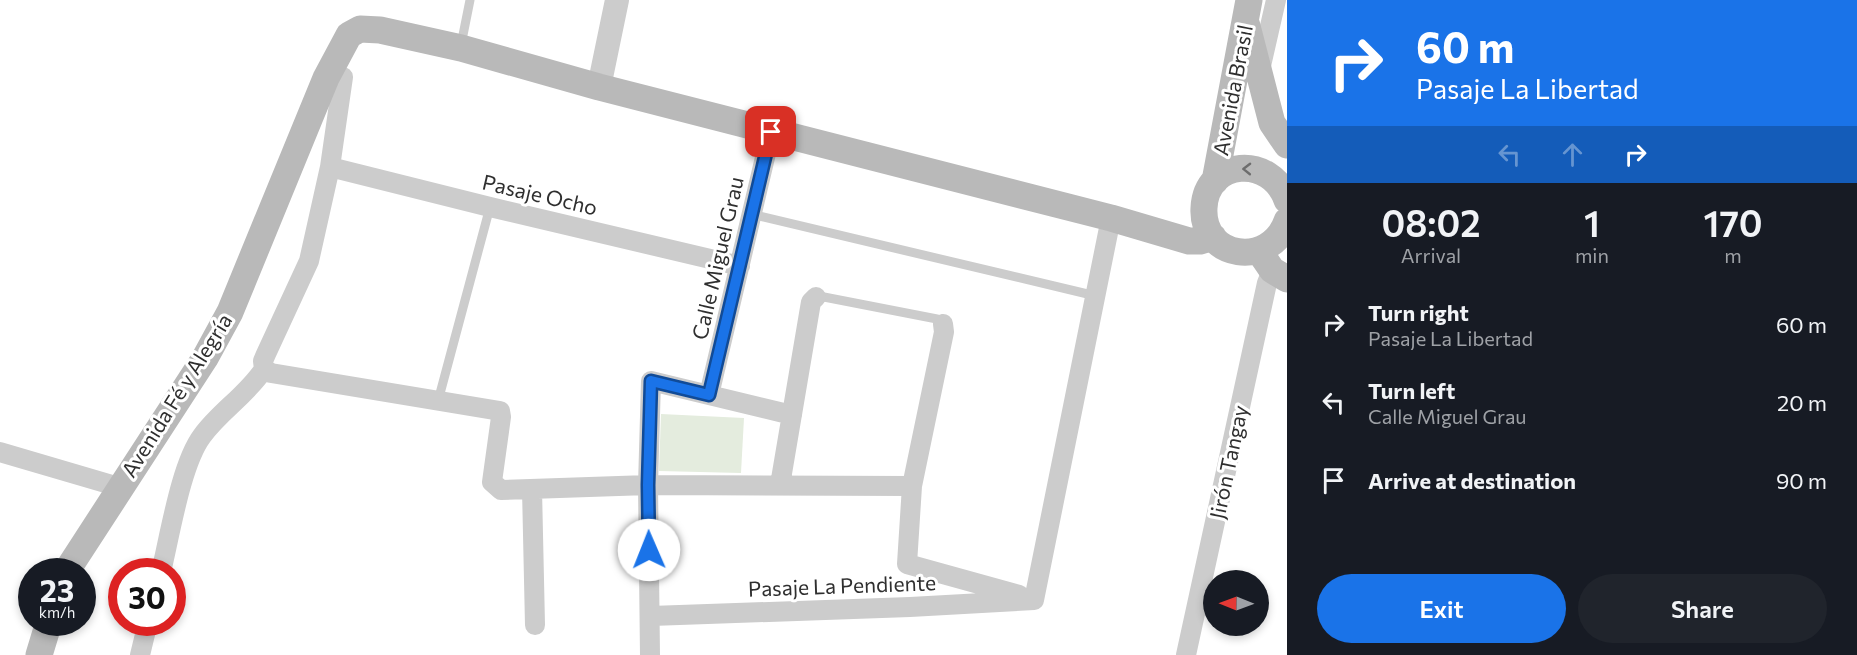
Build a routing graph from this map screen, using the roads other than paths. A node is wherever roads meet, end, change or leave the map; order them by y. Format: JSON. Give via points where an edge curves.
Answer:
{"nodes":[{"id":1,"x":470,"y":0,"type":"edge"},
{"id":2,"x":617,"y":0,"type":"edge"},
{"id":3,"x":1276,"y":0,"type":"edge"},
{"id":4,"x":1247,"y":10,"type":"edge"},
{"id":5,"x":461,"y":48,"type":"junction"},
{"id":6,"x":1259,"y":72,"type":"junction"},
{"id":7,"x":326,"y":78,"type":"junction"},
{"id":8,"x":599,"y":87,"type":"junction"},
{"id":9,"x":771,"y":132,"type":"junction"},
{"id":10,"x":1280,"y":134,"type":"edge"},
{"id":11,"x":330,"y":167,"type":"junction"},
{"id":12,"x":1215,"y":180,"type":"junction"},
{"id":13,"x":1284,"y":191,"type":"edge"},
{"id":14,"x":490,"y":207,"type":"junction"},
{"id":15,"x":751,"y":214,"type":"junction"},
{"id":16,"x":1111,"y":218,"type":"junction"},
{"id":17,"x":1287,"y":221,"type":"edge"},
{"id":18,"x":1213,"y":237,"type":"junction"},
{"id":19,"x":740,"y":266,"type":"junction"},
{"id":20,"x":1273,"y":267,"type":"edge"},
{"id":21,"x":1096,"y":296,"type":"junction"},
{"id":22,"x":816,"y":297,"type":"joint"},
{"id":23,"x":943,"y":324,"type":"joint"},
{"id":24,"x":264,"y":369,"type":"junction"},
{"id":25,"x":709,"y":395,"type":"junction"},
{"id":26,"x":438,"y":401,"type":"junction"},
{"id":27,"x":792,"y":416,"type":"junction"},
{"id":28,"x":0,"y":452,"type":"edge"},
{"id":29,"x":648,"y":485,"type":"junction"},
{"id":30,"x":780,"y":485,"type":"junction"},
{"id":31,"x":912,"y":486,"type":"junction"},
{"id":32,"x":118,"y":487,"type":"junction"},
{"id":33,"x":532,"y":489,"type":"junction"},
{"id":34,"x":75,"y":558,"type":"edge"},
{"id":35,"x":164,"y":558,"type":"edge"},
{"id":36,"x":1034,"y":600,"type":"junction"},
{"id":37,"x":651,"y":615,"type":"junction"},
{"id":38,"x":535,"y":625,"type":"dead end"},
{"id":39,"x":45,"y":636,"type":"edge"},
{"id":40,"x":145,"y":636,"type":"edge"},
{"id":41,"x":39,"y":655,"type":"edge"},
{"id":42,"x":140,"y":655,"type":"edge"},
{"id":43,"x":650,"y":655,"type":"edge"},
{"id":44,"x":1186,"y":655,"type":"edge"}],
"edges":[{"from":1,"to":5,"type":"lane"},
{"from":2,"to":8,"type":"street"},
{"from":3,"to":6,"type":"street"},
{"from":4,"to":6,"type":"main road"},
{"from":4,"to":12,"type":"main road","name":"Avenida Brasil"},
{"from":5,"to":7,"type":"main road","name":"Avenida Fé y Alegría","via":[[360,29],[349,35]]},
{"from":5,"to":8,"type":"main road","name":"Avenida Fé y Alegría"},
{"from":6,"to":10,"type":"main road"},
{"from":7,"to":11,"type":"street","via":[[343,77]]},
{"from":7,"to":32,"type":"main road","name":"Avenida Fé y Alegría","via":[[230,312],[205,358]]},
{"from":8,"to":9,"type":"main road","name":"Avenida Fé y Alegría"},
{"from":9,"to":15,"type":"street","name":"Calle Miguel Grau"},
{"from":9,"to":16,"type":"main road","name":"Avenida Fé y Alegría"},
{"from":10,"to":13,"type":"main road"},
{"from":11,"to":14,"type":"street","name":"Pasaje Ocho"},
{"from":11,"to":24,"type":"street","via":[[309,261],[263,361]]},
{"from":13,"to":12,"type":"main road","one_way":true,"via":[[1272,176],[1253,168],[1233,170]]},
{"from":12,"to":18,"type":"main road","name":"Avenida Brasil","via":[[1203,208]]},
{"from":14,"to":19,"type":"street","name":"Pasaje Ocho"},
{"from":14,"to":26,"type":"lane"},
{"from":15,"to":19,"type":"street","name":"Calle Miguel Grau"},
{"from":15,"to":21,"type":"lane"},
{"from":16,"to":18,"type":"main road","name":"Avenida Fé y Alegría","via":[[1189,241]]},
{"from":16,"to":21,"type":"street"},
{"from":17,"to":20,"type":"main road","via":[[1277,240]]},
{"from":18,"to":20,"type":"main road","via":[[1220,244]]},
{"from":19,"to":25,"type":"street","name":"Calle Miguel Grau"},
{"from":20,"to":44,"type":"street","name":"Jirón Tangay"},
{"from":21,"to":36,"type":"street"},
{"from":22,"to":23,"type":"lane","via":[[937,319]]},
{"from":22,"to":27,"type":"street","via":[[811,302]]},
{"from":23,"to":31,"type":"street"},
{"from":24,"to":26,"type":"street"},
{"from":24,"to":35,"type":"street","via":[[201,437],[188,464]]},
{"from":25,"to":27,"type":"street"},
{"from":25,"to":29,"type":"street","via":[[651,381]]},
{"from":26,"to":33,"type":"street","via":[[500,411],[492,483],[501,490]]},
{"from":27,"to":30,"type":"street"},
{"from":28,"to":32,"type":"street"},
{"from":29,"to":30,"type":"street"},
{"from":29,"to":33,"type":"street"},
{"from":29,"to":37,"type":"street"},
{"from":30,"to":31,"type":"street"},
{"from":31,"to":36,"type":"street","via":[[907,564]]},
{"from":32,"to":34,"type":"main road","name":"Avenida Fé y Alegría"},
{"from":33,"to":38,"type":"street"},
{"from":36,"to":37,"type":"street","name":"Pasaje La Pendiente"},
{"from":37,"to":43,"type":"street"},
{"from":39,"to":41,"type":"main road"},
{"from":40,"to":42,"type":"street"}]}
